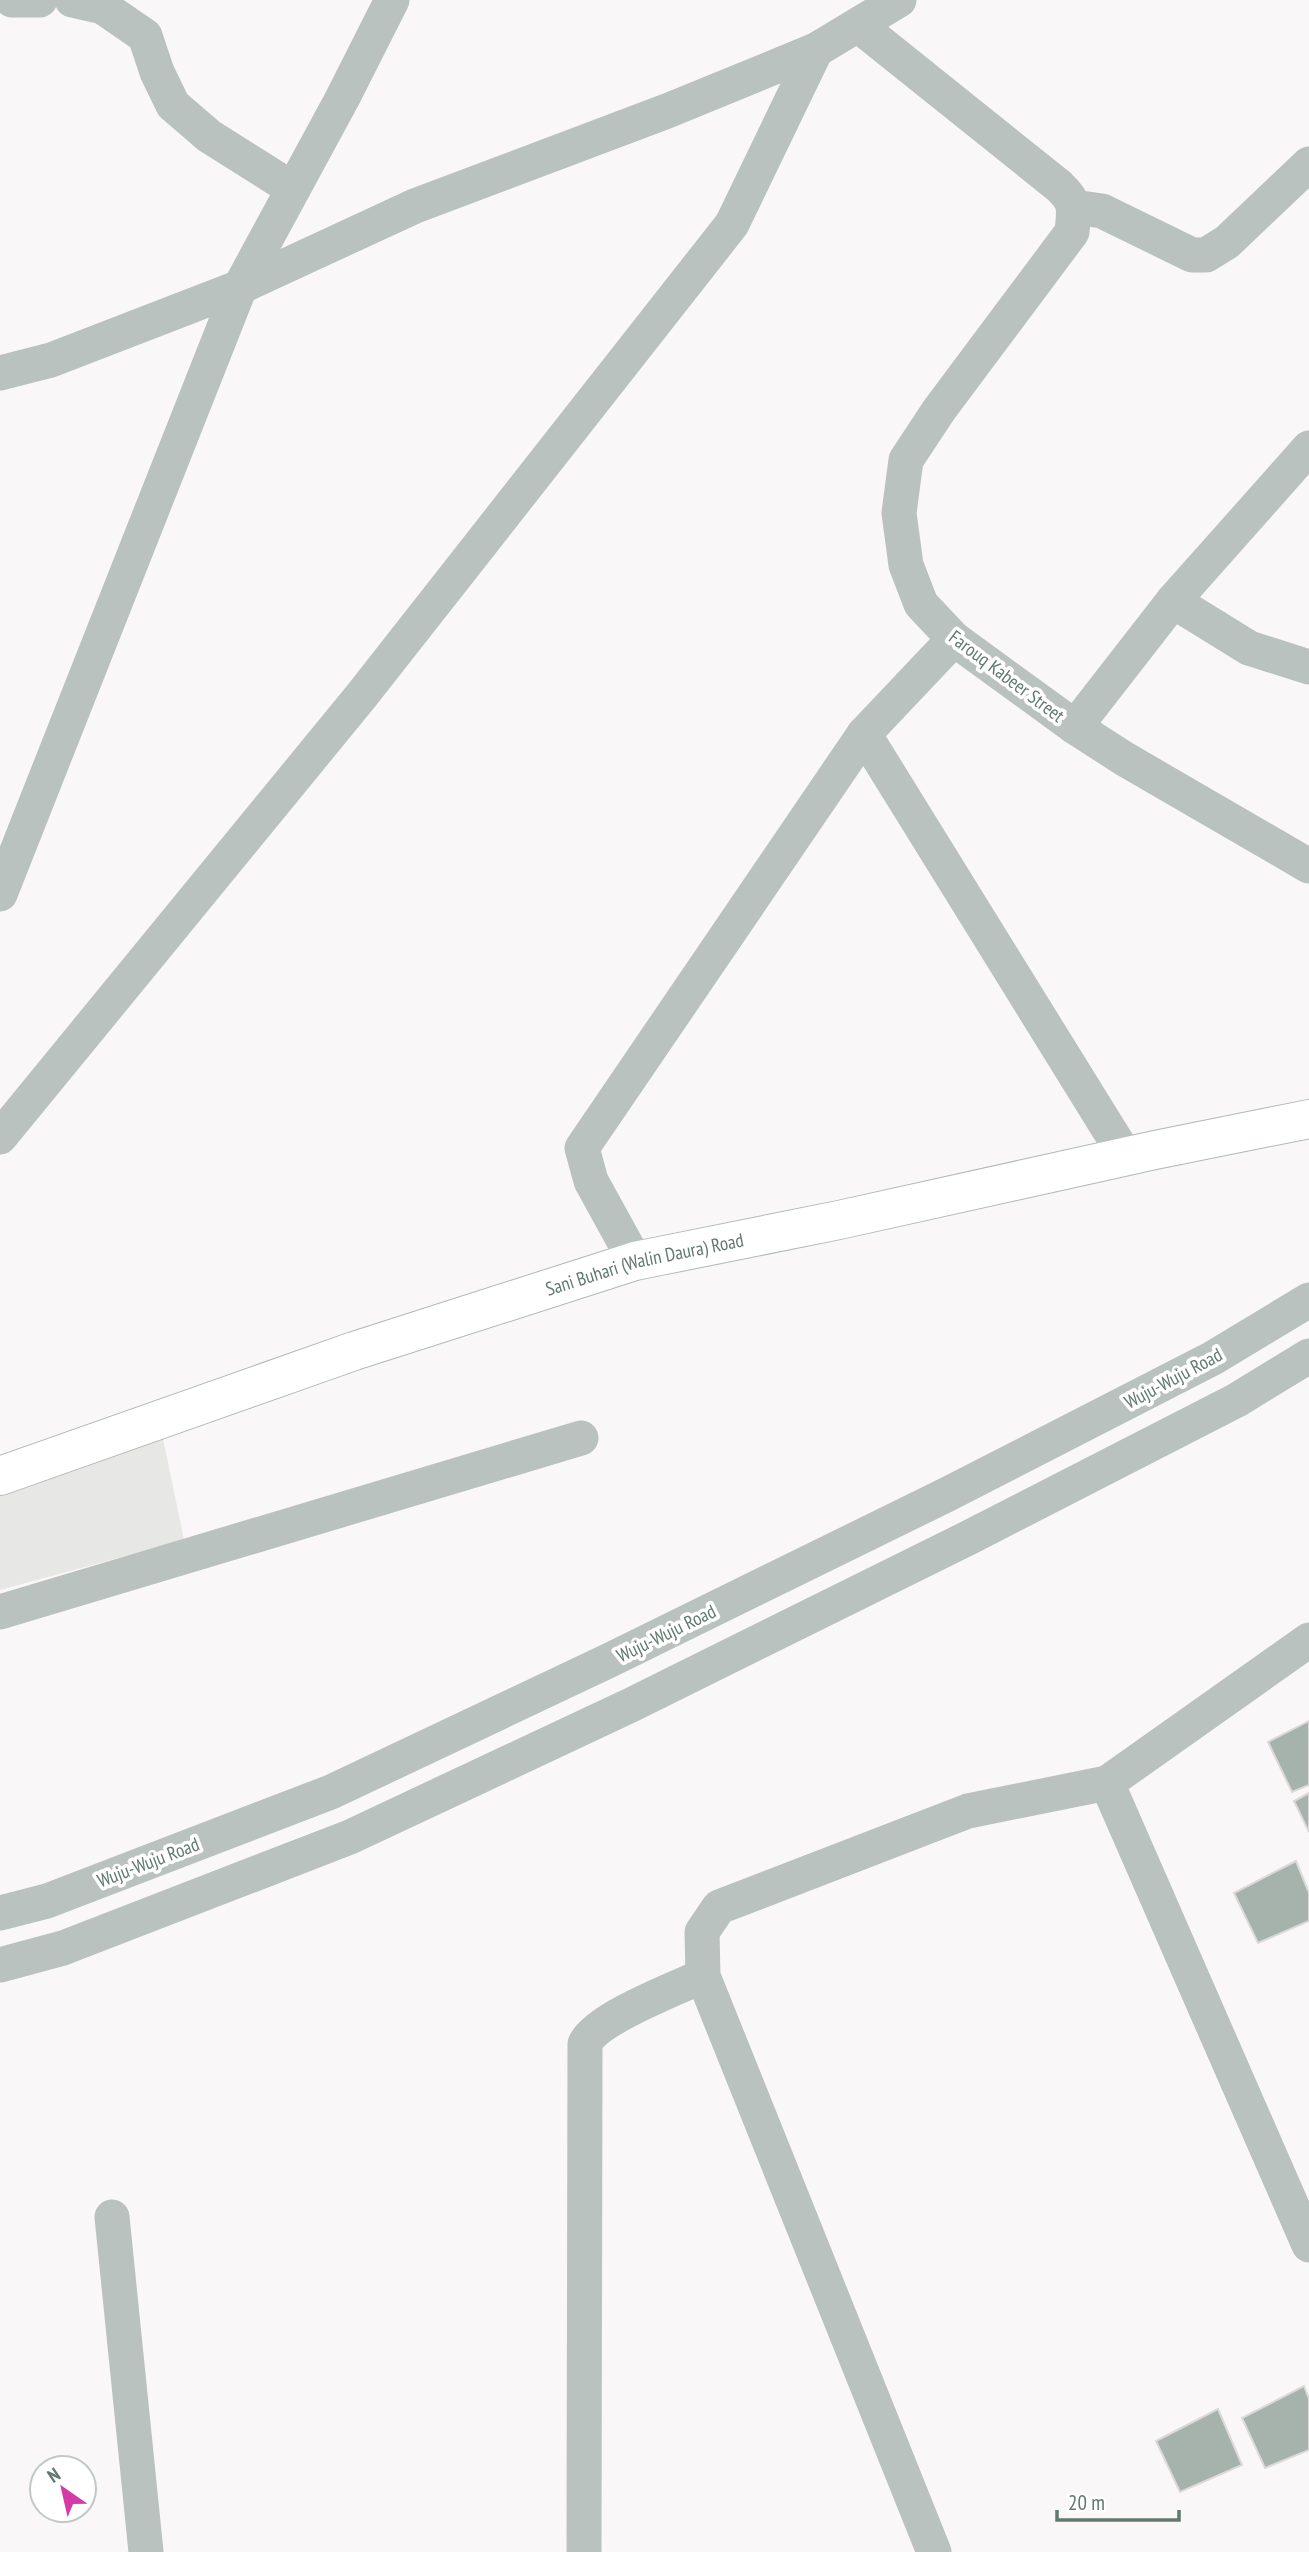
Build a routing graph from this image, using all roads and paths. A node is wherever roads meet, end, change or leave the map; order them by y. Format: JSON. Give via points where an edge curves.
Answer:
{"nodes":[{"id":1,"x":12,"y":0,"type":"edge"},
{"id":2,"x":40,"y":0,"type":"edge"},
{"id":3,"x":72,"y":0,"type":"edge"},
{"id":4,"x":392,"y":0,"type":"edge"},
{"id":5,"x":899,"y":0,"type":"edge"},
{"id":6,"x":859,"y":25,"type":"junction"},
{"id":7,"x":816,"y":50,"type":"junction"},
{"id":8,"x":1309,"y":164,"type":"edge"},
{"id":9,"x":293,"y":189,"type":"junction"},
{"id":10,"x":1074,"y":207,"type":"junction"},
{"id":11,"x":240,"y":287,"type":"junction"},
{"id":12,"x":0,"y":373,"type":"edge"},
{"id":13,"x":1309,"y":448,"type":"edge"},
{"id":14,"x":1172,"y":601,"type":"junction"},
{"id":15,"x":954,"y":639,"type":"junction"},
{"id":16,"x":1309,"y":667,"type":"edge"},
{"id":17,"x":1075,"y":727,"type":"junction"},
{"id":18,"x":864,"y":734,"type":"junction"},
{"id":19,"x":1309,"y":866,"type":"edge"},
{"id":20,"x":0,"y":894,"type":"edge"},
{"id":21,"x":1309,"y":1119,"type":"edge"},
{"id":22,"x":0,"y":1137,"type":"edge"},
{"id":23,"x":1126,"y":1157,"type":"junction"},
{"id":24,"x":635,"y":1261,"type":"junction"},
{"id":25,"x":1309,"y":1300,"type":"edge"},
{"id":26,"x":1309,"y":1356,"type":"edge"},
{"id":27,"x":581,"y":1438,"type":"dead end"},
{"id":28,"x":0,"y":1476,"type":"edge"},
{"id":29,"x":0,"y":1612,"type":"edge"},
{"id":30,"x":1309,"y":1640,"type":"edge"},
{"id":31,"x":1107,"y":1783,"type":"junction"},
{"id":32,"x":0,"y":1913,"type":"edge"},
{"id":33,"x":0,"y":1965,"type":"edge"},
{"id":34,"x":703,"y":1976,"type":"junction"},
{"id":35,"x":112,"y":2217,"type":"dead end"},
{"id":36,"x":1309,"y":2245,"type":"edge"},
{"id":37,"x":146,"y":2552,"type":"edge"},
{"id":38,"x":584,"y":2552,"type":"edge"},
{"id":39,"x":934,"y":2552,"type":"edge"}],
"edges":[{"from":1,"to":2,"type":"street"},
{"from":3,"to":9,"type":"street","via":[[103,7],[145,36],[173,105],[209,136]]},
{"from":4,"to":9,"type":"street"},
{"from":5,"to":6,"type":"street"},
{"from":6,"to":7,"type":"street"},
{"from":6,"to":10,"type":"street","via":[[1059,186],[1072,198]]},
{"from":7,"to":11,"type":"street","via":[[415,206]]},
{"from":7,"to":22,"type":"street","via":[[732,224],[362,695]]},
{"from":8,"to":10,"type":"street","via":[[1227,242],[1206,255],[1192,255],[1102,211]]},
{"from":9,"to":11,"type":"street"},
{"from":10,"to":15,"type":"street","name":"Farouq Kabeer Street","via":[[1072,232],[906,460],[899,513],[906,565],[921,604]]},
{"from":11,"to":12,"type":"street","via":[[51,360]]},
{"from":11,"to":20,"type":"street"},
{"from":13,"to":14,"type":"street"},
{"from":14,"to":16,"type":"street","via":[[1249,648]]},
{"from":14,"to":17,"type":"street"},
{"from":15,"to":17,"type":"street","name":"Farouq Kabeer Street"},
{"from":15,"to":18,"type":"street"},
{"from":17,"to":19,"type":"street","name":"Farouq Kabeer Street"},
{"from":18,"to":23,"type":"street"},
{"from":18,"to":24,"type":"street","via":[[582,1147],[590,1181]]},
{"from":21,"to":23,"type":"street","name":"Sani Buhari (Walin Daura) Road"},
{"from":23,"to":24,"type":"street","name":"Sani Buhari (Walin Daura) Road"},
{"from":24,"to":28,"type":"street","name":"Sani Buhari (Walin Daura) Road","via":[[354,1351]]},
{"from":25,"to":32,"type":"street","name":"Wuju-Wuju Road","via":[[1213,1357],[948,1494],[331,1792],[47,1901]]},
{"from":26,"to":33,"type":"street","via":[[1237,1399],[982,1531],[631,1705],[350,1837],[63,1948]]},
{"from":27,"to":29,"type":"street"},
{"from":30,"to":31,"type":"street"},
{"from":31,"to":34,"type":"street","via":[[968,1811],[719,1907],[702,1932]]},
{"from":31,"to":36,"type":"street"},
{"from":34,"to":38,"type":"street","via":[[620,2015],[593,2032],[585,2044]]},
{"from":34,"to":39,"type":"street"},
{"from":35,"to":37,"type":"street"}]}
